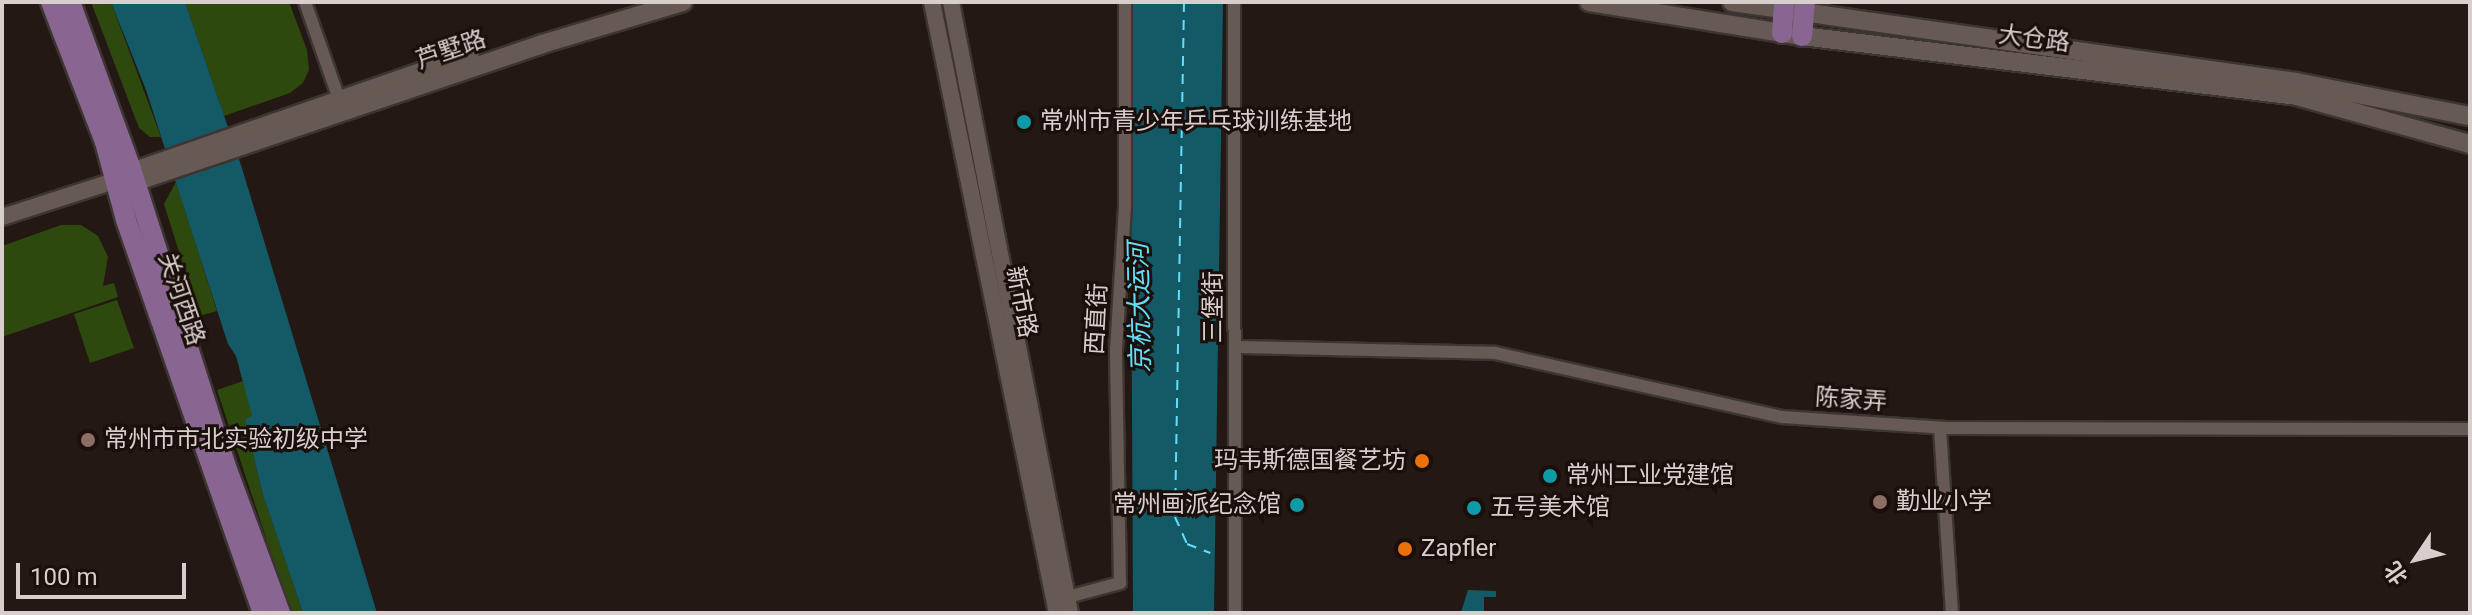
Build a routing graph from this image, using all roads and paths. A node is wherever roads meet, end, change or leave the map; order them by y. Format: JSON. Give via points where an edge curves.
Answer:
{"nodes":[{"id":1,"x":51,"y":2,"type":"edge"},
{"id":2,"x":70,"y":2,"type":"edge"},
{"id":3,"x":305,"y":2,"type":"edge"},
{"id":4,"x":640,"y":2,"type":"edge"},
{"id":5,"x":683,"y":2,"type":"edge"},
{"id":6,"x":932,"y":2,"type":"edge"},
{"id":7,"x":951,"y":2,"type":"edge"},
{"id":8,"x":1125,"y":2,"type":"edge"},
{"id":9,"x":1234,"y":2,"type":"edge"},
{"id":10,"x":1589,"y":2,"type":"edge"},
{"id":11,"x":1732,"y":2,"type":"edge"},
{"id":12,"x":1794,"y":5,"type":"edge"},
{"id":13,"x":1792,"y":34,"type":"junction"},
{"id":14,"x":341,"y":104,"type":"junction"},
{"id":15,"x":2470,"y":116,"type":"edge"},
{"id":16,"x":2470,"y":144,"type":"edge"},
{"id":17,"x":133,"y":175,"type":"junction"},
{"id":18,"x":114,"y":181,"type":"junction"},
{"id":19,"x":2,"y":217,"type":"edge"},
{"id":20,"x":1236,"y":347,"type":"junction"},
{"id":21,"x":1940,"y":428,"type":"junction"},
{"id":22,"x":2470,"y":429,"type":"edge"},
{"id":23,"x":1069,"y":605,"type":"edge"},
{"id":24,"x":267,"y":610,"type":"edge"},
{"id":25,"x":1057,"y":613,"type":"edge"},
{"id":26,"x":1235,"y":613,"type":"edge"},
{"id":27,"x":1952,"y":613,"type":"edge"}],
"edges":[{"from":1,"to":18,"type":"main road","name":"关河西路","via":[[105,142]]},
{"from":2,"to":17,"type":"main road","name":"关河西路"},
{"from":3,"to":14,"type":"street"},
{"from":4,"to":14,"type":"main road","name":"芦墅路"},
{"from":5,"to":14,"type":"main road","name":"芦墅路"},
{"from":6,"to":25,"type":"street","name":"新市路"},
{"from":7,"to":23,"type":"street","name":"新市路"},
{"from":8,"to":23,"type":"street","name":"西直街","via":[[1125,208],[1116,350],[1120,583]]},
{"from":9,"to":20,"type":"street","name":"三堡街"},
{"from":10,"to":13,"type":"main road","name":"大仓路"},
{"from":11,"to":12,"type":"main road","name":"大仓路"},
{"from":12,"to":13,"type":"main road"},
{"from":12,"to":15,"type":"main road","name":"大仓路","via":[[2025,47],[2296,82]]},
{"from":13,"to":16,"type":"main road","name":"大仓路","via":[[2293,95]]},
{"from":14,"to":17,"type":"main road","name":"芦墅路"},
{"from":17,"to":18,"type":"main road"},
{"from":17,"to":24,"type":"main road","name":"关河西路"},
{"from":18,"to":19,"type":"street"},
{"from":18,"to":24,"type":"main road","name":"关河西路"},
{"from":20,"to":21,"type":"street","name":"陈家弄","via":[[1495,353],[1782,417]]},
{"from":20,"to":26,"type":"street","name":"三堡街"},
{"from":21,"to":22,"type":"street","name":"陈家弄"},
{"from":21,"to":27,"type":"street"}]}
